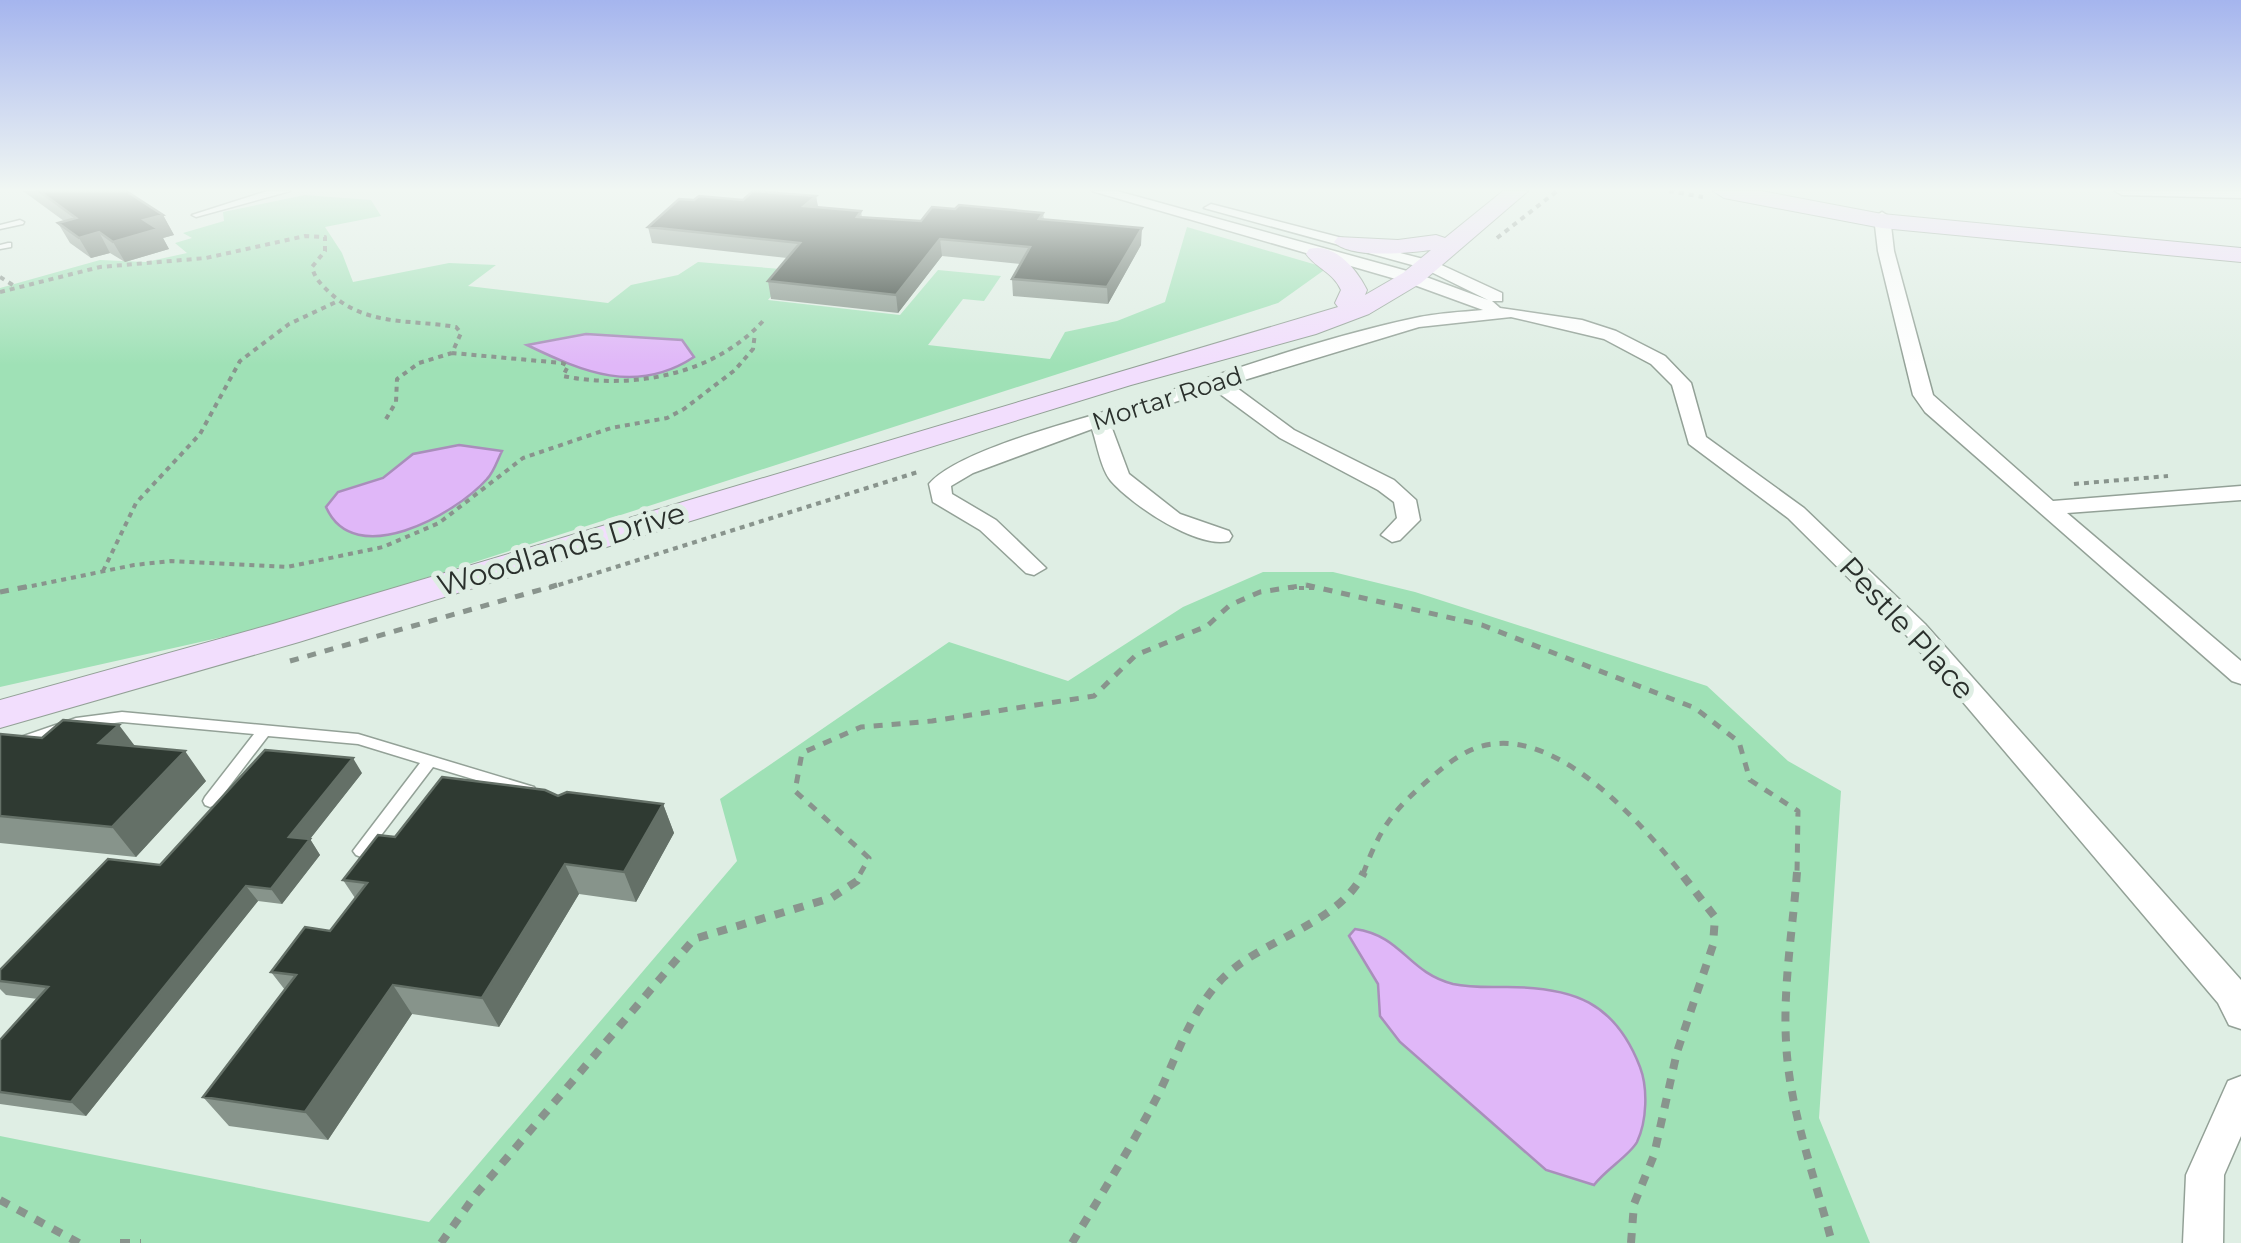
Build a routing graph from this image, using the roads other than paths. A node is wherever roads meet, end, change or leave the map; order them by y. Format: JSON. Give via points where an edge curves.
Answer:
{"nodes":[{"id":1,"x":1300,"y":249,"type":"edge"},
{"id":2,"x":1400,"y":249,"type":"edge"},
{"id":3,"x":1434,"y":249,"type":"edge"},
{"id":4,"x":1438,"y":249,"type":"edge"},
{"id":5,"x":1886,"y":249,"type":"edge"},
{"id":6,"x":2179,"y":249,"type":"edge"},
{"id":7,"x":1318,"y":254,"type":"junction"},
{"id":8,"x":2241,"y":255,"type":"edge"},
{"id":9,"x":1417,"y":264,"type":"junction"},
{"id":10,"x":1348,"y":303,"type":"junction"},
{"id":11,"x":1521,"y":314,"type":"junction"},
{"id":12,"x":1234,"y":376,"type":"junction"},
{"id":13,"x":1120,"y":379,"type":"junction"},
{"id":14,"x":1099,"y":420,"type":"junction"},
{"id":15,"x":2241,"y":493,"type":"edge"},
{"id":16,"x":2043,"y":508,"type":"junction"},
{"id":17,"x":1392,"y":535,"type":"dead end"},
{"id":18,"x":1221,"y":536,"type":"dead end"},
{"id":19,"x":1034,"y":568,"type":"dead end"},
{"id":20,"x":2241,"y":675,"type":"edge"},
{"id":21,"x":0,"y":714,"type":"edge"},
{"id":22,"x":263,"y":732,"type":"junction"},
{"id":23,"x":0,"y":749,"type":"edge"},
{"id":24,"x":430,"y":761,"type":"junction"},
{"id":25,"x":525,"y":789,"type":"junction"},
{"id":26,"x":541,"y":798,"type":"edge"},
{"id":27,"x":210,"y":801,"type":"dead end"},
{"id":28,"x":511,"y":807,"type":"edge"},
{"id":29,"x":361,"y":851,"type":"edge"},
{"id":30,"x":2241,"y":1014,"type":"edge"},
{"id":31,"x":2241,"y":1093,"type":"edge"},
{"id":32,"x":2203,"y":1243,"type":"edge"}],
"edges":[{"from":1,"to":7,"type":"street"},
{"from":2,"to":9,"type":"main road"},
{"from":3,"to":9,"type":"main road","name":"Woodlands Drive"},
{"from":4,"to":9,"type":"main road","name":"Woodlands Drive"},
{"from":5,"to":16,"type":"street","via":[[1923,394],[1942,420]]},
{"from":6,"to":8,"type":"main road"},
{"from":7,"to":9,"type":"street"},
{"from":7,"to":10,"type":"main road","via":[[1351,278]]},
{"from":9,"to":10,"type":"main road","name":"Woodlands Drive"},
{"from":9,"to":11,"type":"street"},
{"from":9,"to":13,"type":"main road","name":"Woodlands Drive","via":[[1360,308]]},
{"from":10,"to":13,"type":"main road","name":"Woodlands Drive"},
{"from":11,"to":12,"type":"street","name":"Mortar Road","via":[[1418,322]]},
{"from":11,"to":30,"type":"street","name":"Pestle Place","via":[[1610,334],[1668,368],[1686,394],[1696,440],[1796,513],[1916,630],[2230,992]]},
{"from":12,"to":14,"type":"street","name":"Mortar Road"},
{"from":12,"to":17,"type":"street","via":[[1227,390],[1287,434],[1405,500],[1409,520]]},
{"from":13,"to":21,"type":"main road","name":"Woodlands Drive"},
{"from":14,"to":18,"type":"street","via":[[1119,478],[1172,519]]},
{"from":14,"to":19,"type":"street","name":"Mortar Road","via":[[965,468],[938,488],[940,497],[988,525]]},
{"from":15,"to":16,"type":"street"},
{"from":16,"to":20,"type":"street"},
{"from":22,"to":23,"type":"lane","via":[[98,718]]},
{"from":22,"to":24,"type":"lane"},
{"from":22,"to":27,"type":"lane"},
{"from":24,"to":25,"type":"lane"},
{"from":24,"to":29,"type":"lane"},
{"from":25,"to":26,"type":"lane"},
{"from":25,"to":28,"type":"lane"},
{"from":31,"to":32,"type":"street","via":[[2205,1175]]}]}
